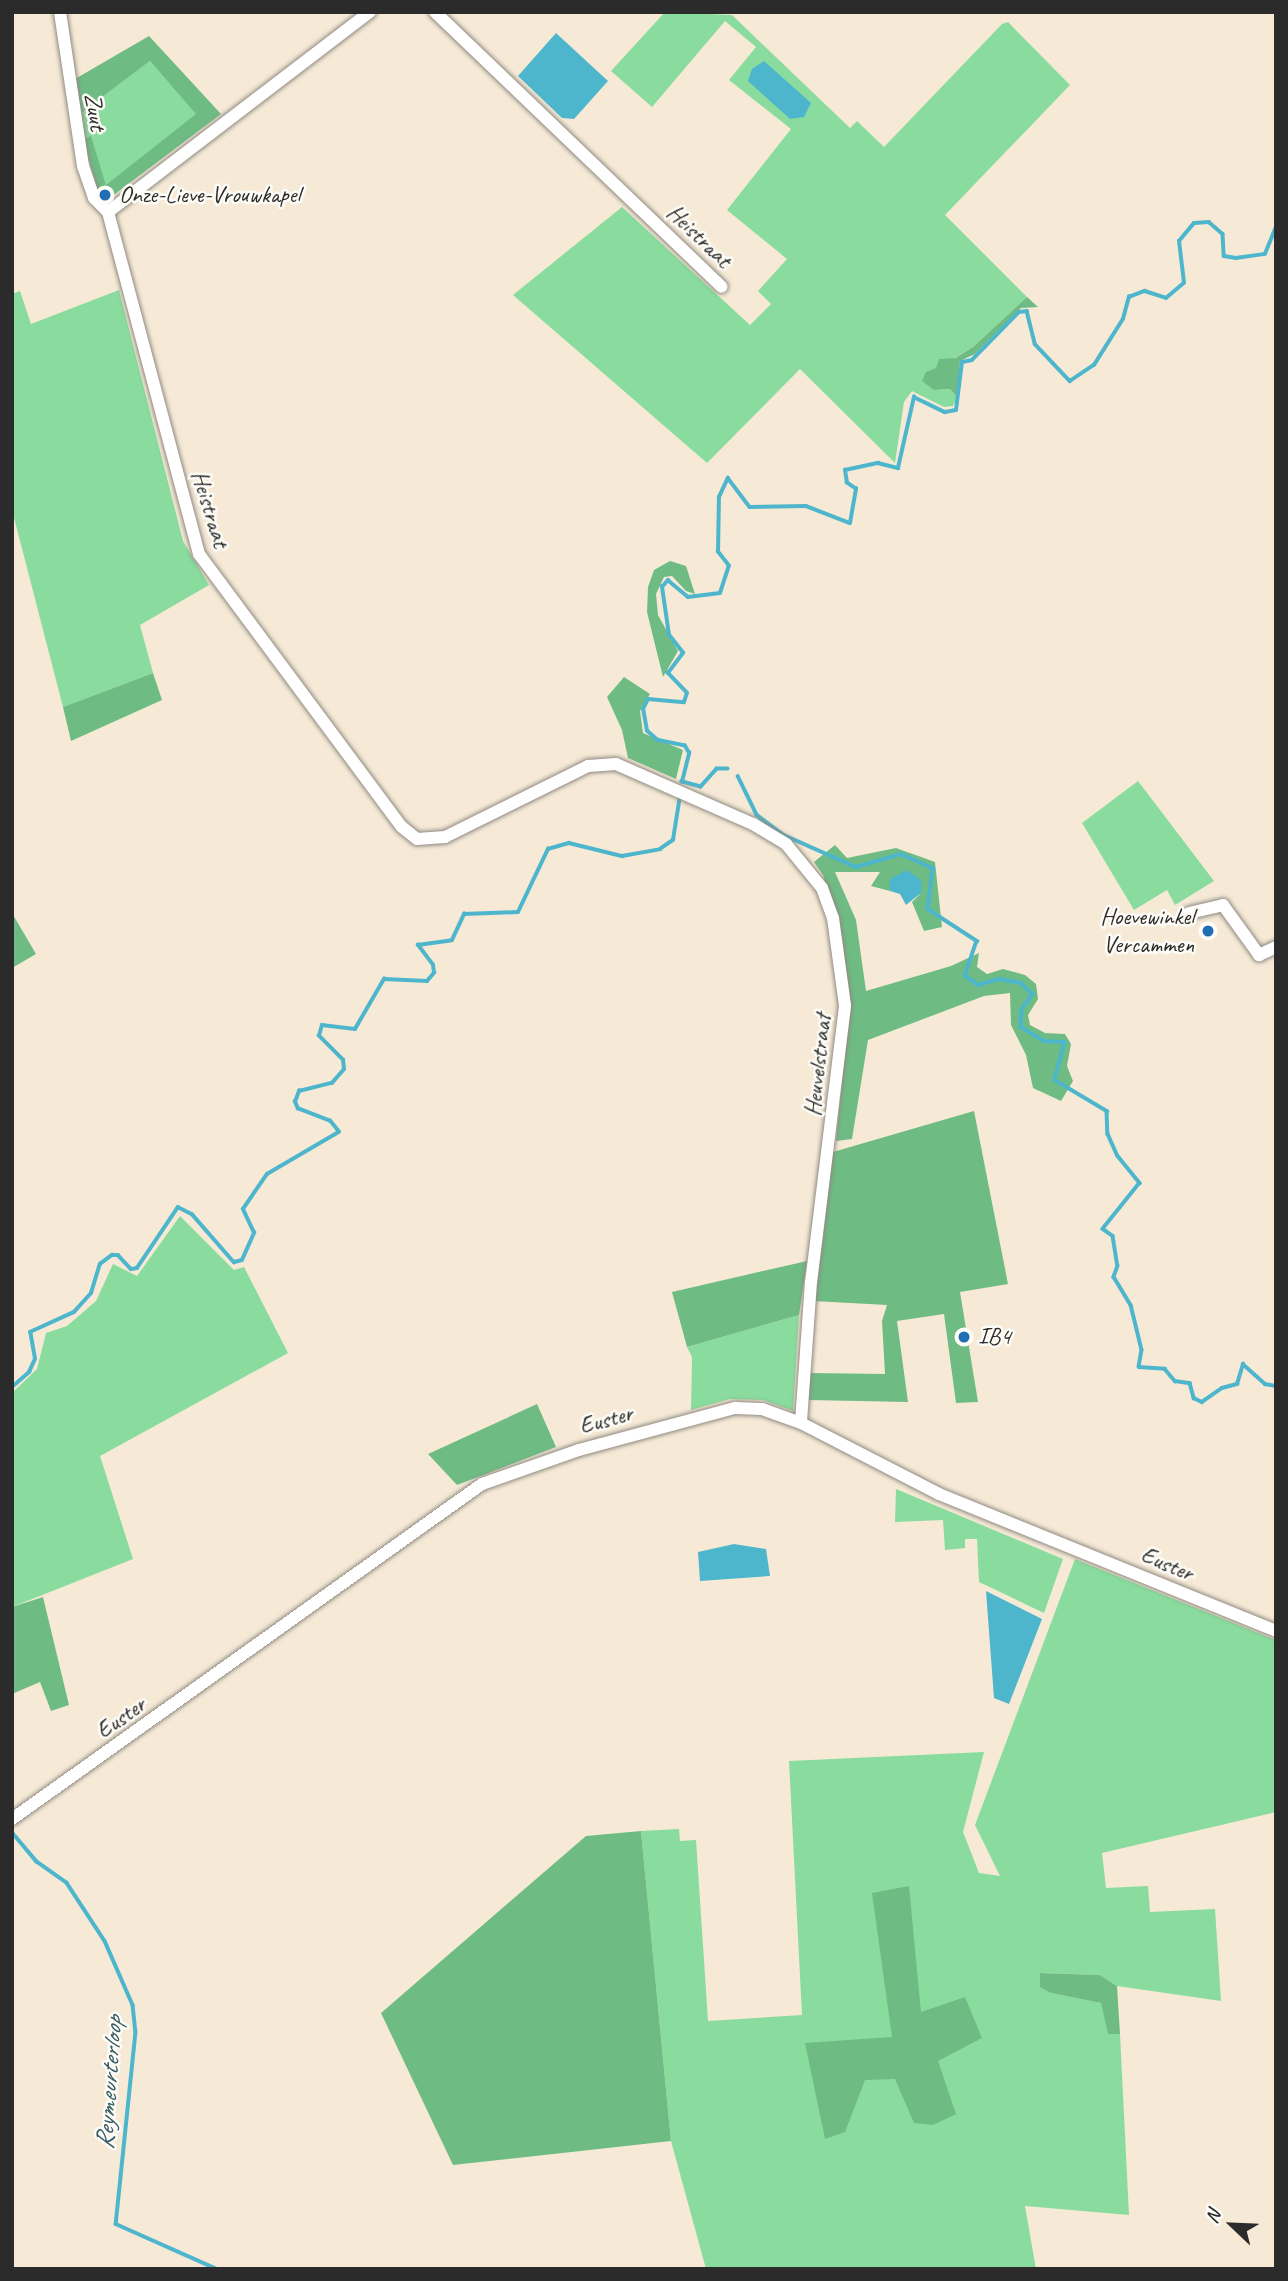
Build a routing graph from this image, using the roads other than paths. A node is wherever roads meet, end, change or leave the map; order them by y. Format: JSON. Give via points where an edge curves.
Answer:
{"nodes":[{"id":1,"x":60,"y":12,"type":"edge"},
{"id":2,"x":370,"y":12,"type":"edge"},
{"id":3,"x":435,"y":12,"type":"edge"},
{"id":4,"x":108,"y":212,"type":"junction"},
{"id":5,"x":722,"y":287,"type":"dead end"},
{"id":6,"x":681,"y":788,"type":"joint"},
{"id":7,"x":1189,"y":913,"type":"dead end"},
{"id":8,"x":1276,"y":947,"type":"edge"},
{"id":9,"x":801,"y":1423,"type":"junction"},
{"id":10,"x":1276,"y":1631,"type":"edge"},
{"id":11,"x":12,"y":1819,"type":"edge"}],
"edges":[{"from":1,"to":4,"type":"street","name":"Zuut","via":[[83,166],[94,198]]},
{"from":2,"to":4,"type":"street"},
{"from":3,"to":5,"type":"street","name":"Heistraat"},
{"from":4,"to":6,"type":"street","name":"Heistraat","via":[[199,554],[401,827],[418,839],[445,837],[588,766],[604,763],[628,766]]},
{"from":6,"to":9,"type":"street","name":"Heuvelstraat","via":[[786,844],[822,888],[835,929],[845,1006],[811,1282]]},
{"from":7,"to":8,"type":"street","via":[[1223,905],[1259,956]]},
{"from":9,"to":10,"type":"street","name":"Euster","via":[[939,1494]]},
{"from":9,"to":11,"type":"street","name":"Euster","via":[[762,1409],[705,1413],[482,1484]]}]}
